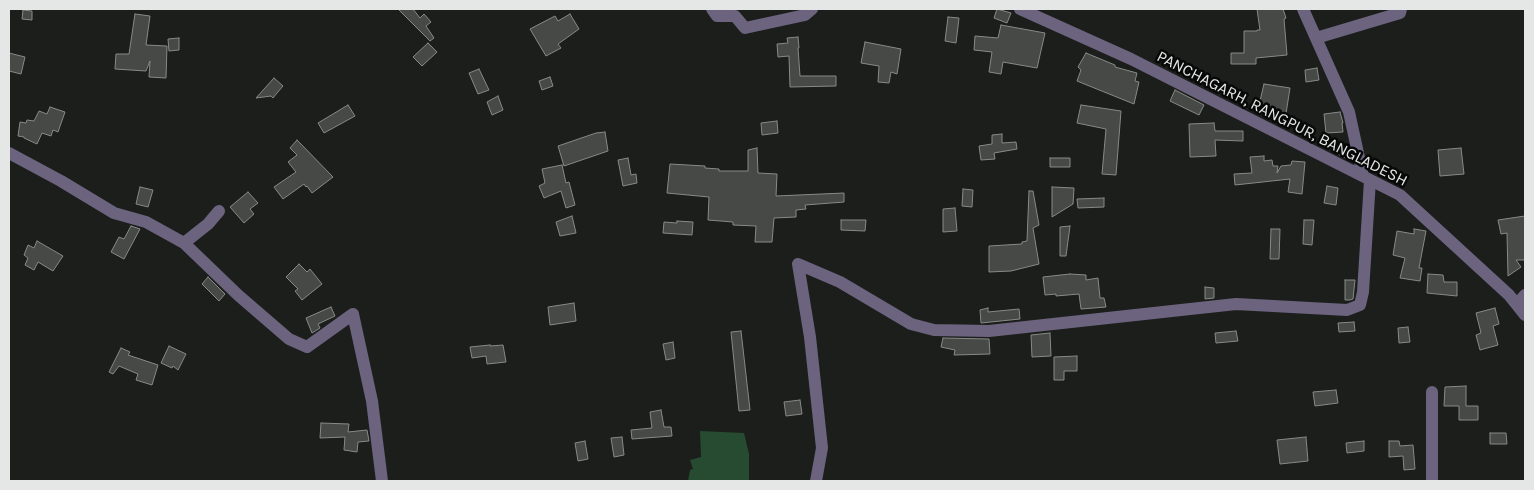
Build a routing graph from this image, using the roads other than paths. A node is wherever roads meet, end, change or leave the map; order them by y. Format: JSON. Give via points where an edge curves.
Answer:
{"nodes":[{"id":1,"x":712,"y":9,"type":"edge"},
{"id":2,"x":812,"y":9,"type":"edge"},
{"id":3,"x":1020,"y":9,"type":"edge"},
{"id":4,"x":1303,"y":9,"type":"edge"},
{"id":5,"x":1401,"y":9,"type":"edge"},
{"id":6,"x":1316,"y":38,"type":"junction"},
{"id":7,"x":9,"y":153,"type":"edge"},
{"id":8,"x":1366,"y":178,"type":"junction"},
{"id":9,"x":219,"y":211,"type":"dead end"},
{"id":10,"x":184,"y":243,"type":"junction"},
{"id":11,"x":1521,"y":300,"type":"edge"},
{"id":12,"x":1525,"y":315,"type":"edge"},
{"id":13,"x":1432,"y":392,"type":"dead end"},
{"id":14,"x":382,"y":481,"type":"edge"},
{"id":15,"x":816,"y":481,"type":"edge"},
{"id":16,"x":1432,"y":481,"type":"edge"}],
"edges":[{"from":1,"to":2,"type":"street","via":[[717,16],[735,16],[745,28],[805,15]]},
{"from":3,"to":8,"type":"street","name":"PANCHAGARH, RANGPUR, BANGLADESH","via":[[1131,59]]},
{"from":4,"to":6,"type":"street"},
{"from":5,"to":6,"type":"street","via":[[1400,13]]},
{"from":6,"to":8,"type":"street","via":[[1349,112]]},
{"from":7,"to":10,"type":"street","via":[[114,213],[146,222]]},
{"from":8,"to":11,"type":"street","name":"PANCHAGARH, RANGPUR, BANGLADESH","via":[[1400,195],[1509,295]]},
{"from":8,"to":15,"type":"street","via":[[1363,292],[1360,305],[1347,310],[1236,304],[989,331],[934,330],[911,324],[840,282],[798,264],[822,448]]},
{"from":9,"to":10,"type":"street"},
{"from":10,"to":14,"type":"street","via":[[289,340],[307,347],[353,314],[372,401]]},
{"from":11,"to":12,"type":"street","name":"PANCHAGARH, RANGPUR, BANGLADESH"},
{"from":13,"to":16,"type":"street"}]}
